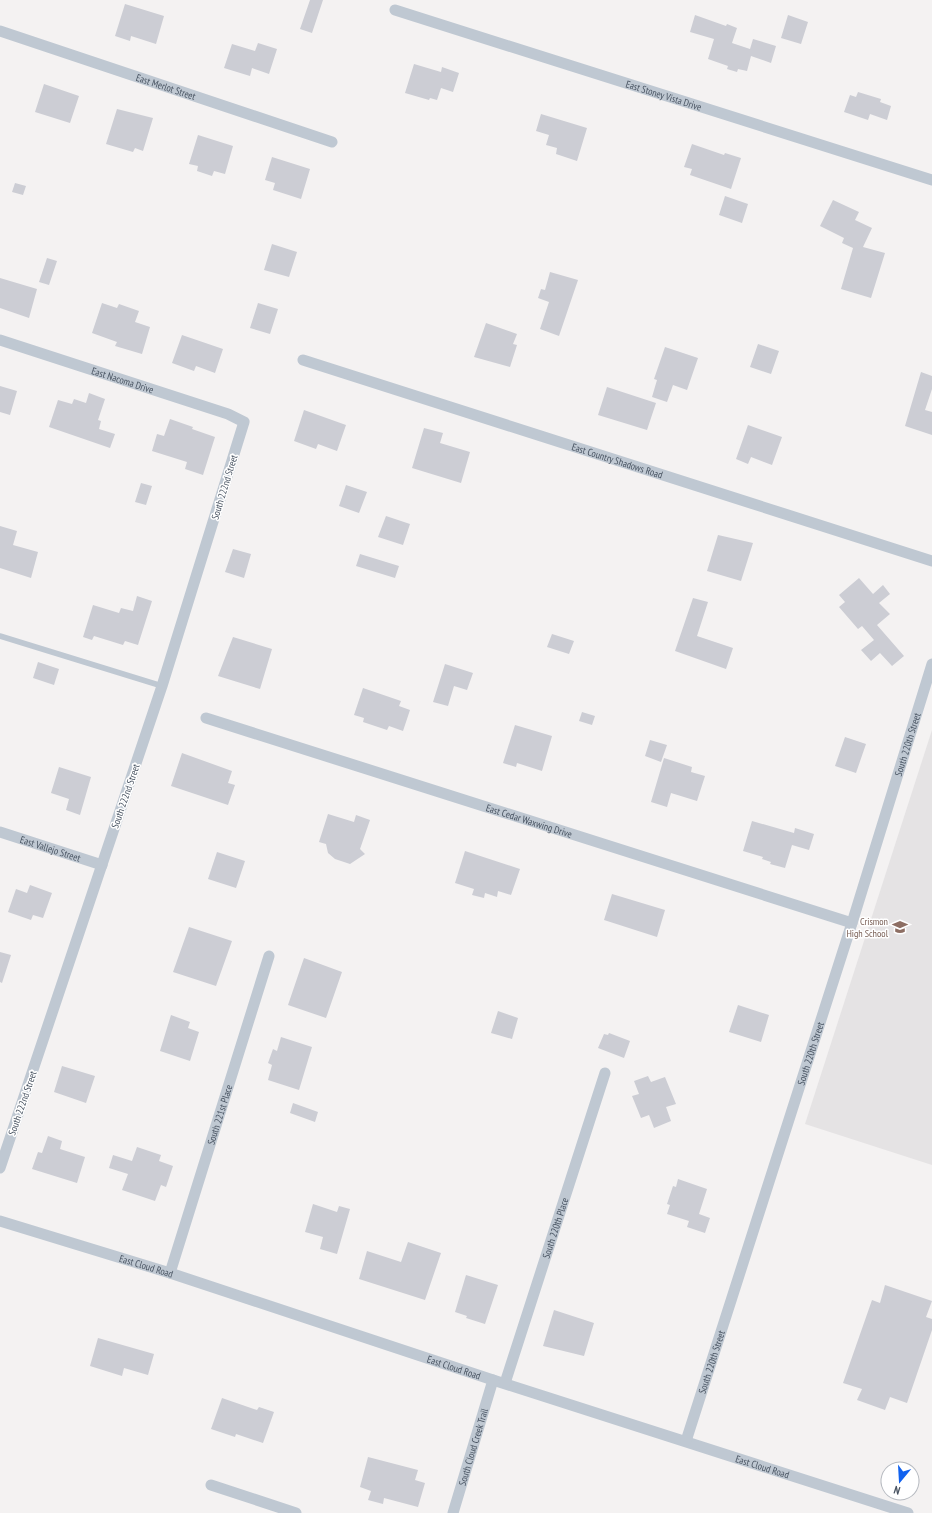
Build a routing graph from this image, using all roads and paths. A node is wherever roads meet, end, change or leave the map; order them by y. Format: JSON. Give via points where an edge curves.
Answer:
{"nodes":[{"id":1,"x":395,"y":10,"type":"dead end"},
{"id":2,"x":0,"y":31,"type":"edge"},
{"id":3,"x":332,"y":142,"type":"dead end"},
{"id":4,"x":932,"y":180,"type":"edge"},
{"id":5,"x":0,"y":340,"type":"edge"},
{"id":6,"x":303,"y":360,"type":"dead end"},
{"id":7,"x":244,"y":422,"type":"joint"},
{"id":8,"x":932,"y":561,"type":"edge"},
{"id":9,"x":0,"y":636,"type":"edge"},
{"id":10,"x":932,"y":664,"type":"edge"},
{"id":11,"x":162,"y":686,"type":"junction"},
{"id":12,"x":206,"y":718,"type":"dead end"},
{"id":13,"x":0,"y":832,"type":"edge"},
{"id":14,"x":102,"y":865,"type":"junction"},
{"id":15,"x":852,"y":923,"type":"junction"},
{"id":16,"x":269,"y":956,"type":"dead end"},
{"id":17,"x":605,"y":1072,"type":"dead end"},
{"id":18,"x":0,"y":1168,"type":"edge"},
{"id":19,"x":0,"y":1221,"type":"edge"},
{"id":20,"x":170,"y":1273,"type":"junction"},
{"id":21,"x":493,"y":1380,"type":"junction"},
{"id":22,"x":505,"y":1383,"type":"junction"},
{"id":23,"x":686,"y":1441,"type":"junction"},
{"id":24,"x":211,"y":1485,"type":"dead end"},
{"id":25,"x":296,"y":1513,"type":"edge"},
{"id":26,"x":453,"y":1513,"type":"edge"},
{"id":27,"x":908,"y":1513,"type":"edge"}],
"edges":[{"from":1,"to":4,"type":"street","name":"East Stoney Vista Drive"},
{"from":2,"to":3,"type":"street","name":"East Merlot Street"},
{"from":5,"to":7,"type":"street","name":"East Nacoma Drive","via":[[228,414]]},
{"from":6,"to":8,"type":"street","name":"East Country Shadows Road"},
{"from":7,"to":11,"type":"street","name":"South 222nd Street"},
{"from":9,"to":11,"type":"lane"},
{"from":10,"to":15,"type":"street","name":"South 220th Street"},
{"from":11,"to":14,"type":"street","name":"South 222nd Street"},
{"from":12,"to":15,"type":"street","name":"East Cedar Waxwing Drive"},
{"from":13,"to":14,"type":"street","name":"East Vallejo Street"},
{"from":14,"to":18,"type":"street","name":"South 222nd Street"},
{"from":15,"to":23,"type":"street","name":"South 220th Street"},
{"from":16,"to":20,"type":"street","name":"South 221st Place"},
{"from":17,"to":22,"type":"street","name":"South 220th Place"},
{"from":19,"to":20,"type":"street","name":"East Cloud Road"},
{"from":20,"to":21,"type":"street","name":"East Cloud Road"},
{"from":21,"to":22,"type":"street","name":"East Cloud Road"},
{"from":21,"to":26,"type":"street","name":"South Cloud Creek Trail"},
{"from":22,"to":23,"type":"street","name":"East Cloud Road"},
{"from":23,"to":27,"type":"street","name":"East Cloud Road"},
{"from":24,"to":25,"type":"street"}]}
